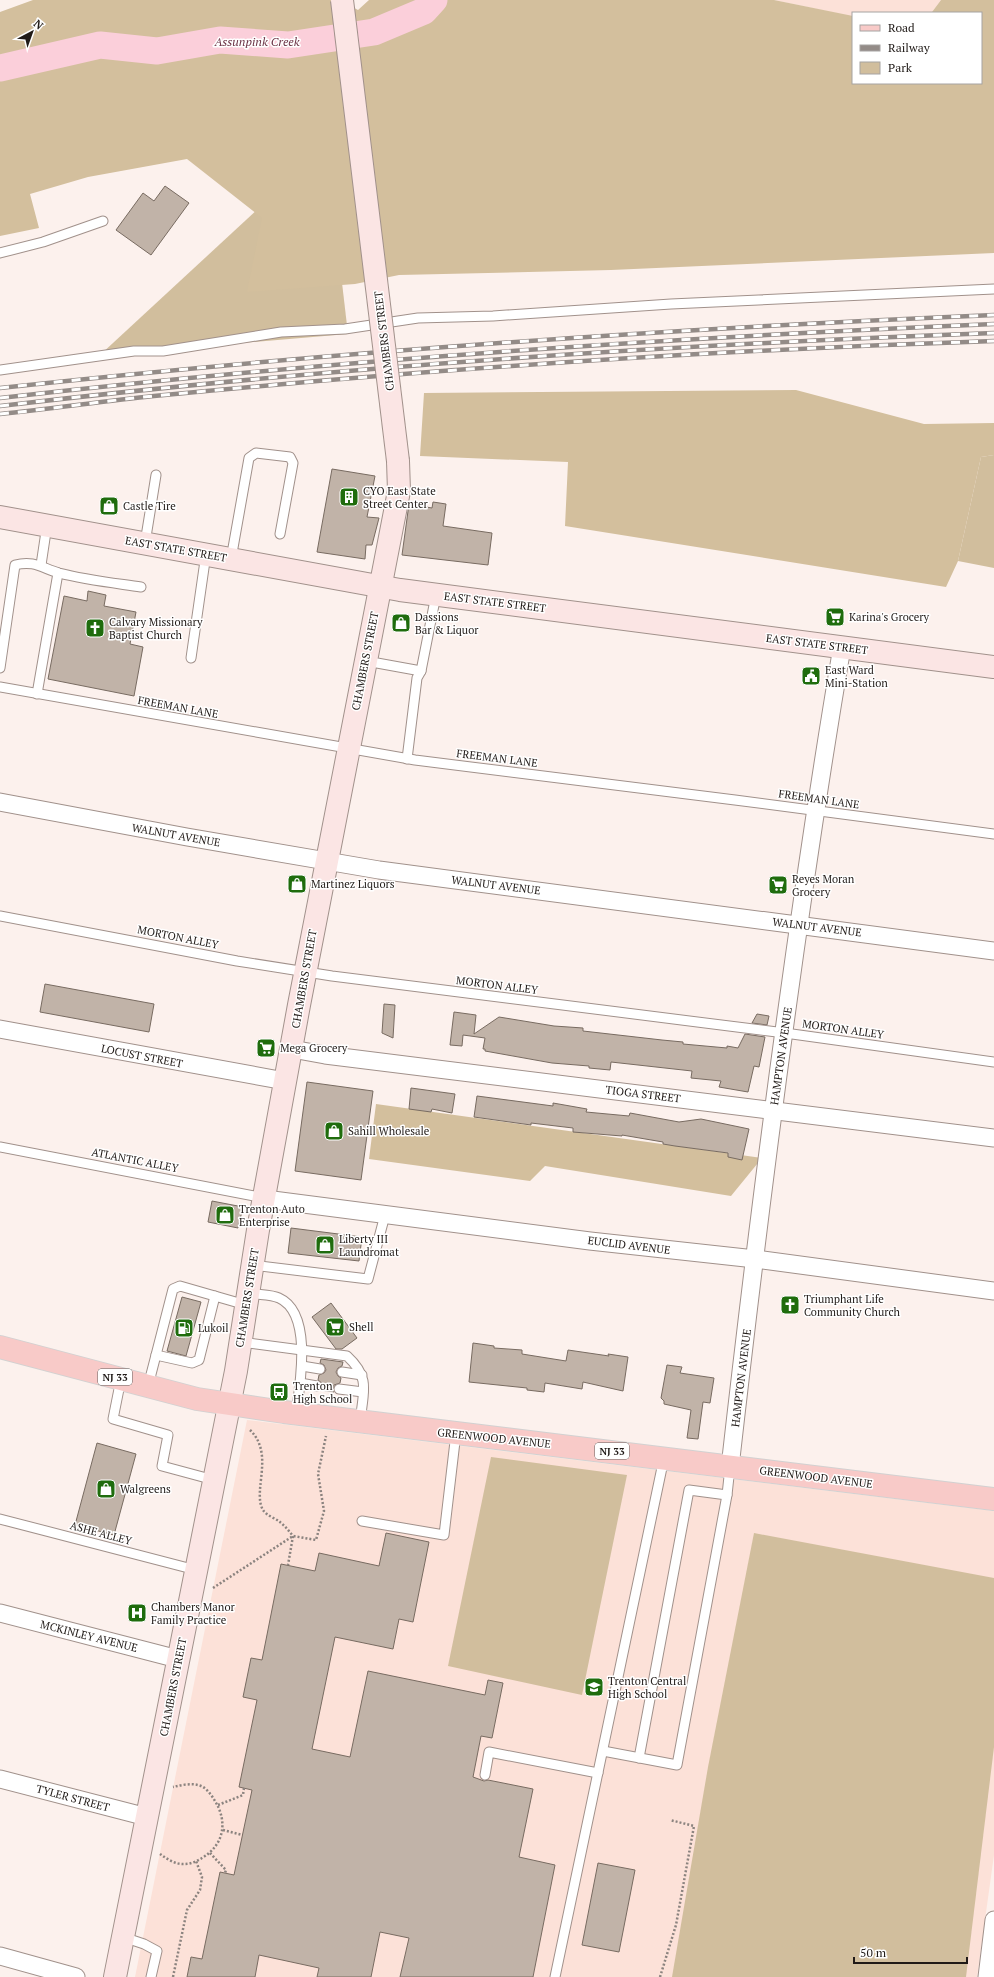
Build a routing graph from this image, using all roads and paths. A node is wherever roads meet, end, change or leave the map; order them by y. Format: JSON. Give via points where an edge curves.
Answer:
{"nodes":[{"id":1,"x":342,"y":0,"type":"edge"},
{"id":2,"x":103,"y":221,"type":"dead end"},
{"id":3,"x":0,"y":253,"type":"edge"},
{"id":4,"x":994,"y":289,"type":"edge"},
{"id":5,"x":0,"y":370,"type":"edge"},
{"id":6,"x":156,"y":475,"type":"dead end"},
{"id":7,"x":0,"y":517,"type":"edge"},
{"id":8,"x":47,"y":526,"type":"junction"},
{"id":9,"x":280,"y":534,"type":"dead end"},
{"id":10,"x":145,"y":543,"type":"junction"},
{"id":11,"x":206,"y":554,"type":"junction"},
{"id":12,"x":231,"y":559,"type":"junction"},
{"id":13,"x":41,"y":565,"type":"junction"},
{"id":14,"x":58,"y":573,"type":"junction"},
{"id":15,"x":380,"y":586,"type":"junction"},
{"id":16,"x":141,"y":587,"type":"dead end"},
{"id":17,"x":436,"y":595,"type":"junction"},
{"id":18,"x":842,"y":648,"type":"junction"},
{"id":19,"x":191,"y":658,"type":"dead end"},
{"id":20,"x":365,"y":661,"type":"junction"},
{"id":21,"x":994,"y":667,"type":"edge"},
{"id":22,"x":0,"y":668,"type":"edge"},
{"id":23,"x":421,"y":671,"type":"junction"},
{"id":24,"x":0,"y":687,"type":"edge"},
{"id":25,"x":37,"y":694,"type":"junction"},
{"id":26,"x":348,"y":749,"type":"junction"},
{"id":27,"x":407,"y":759,"type":"junction"},
{"id":28,"x":0,"y":802,"type":"edge"},
{"id":29,"x":815,"y":810,"type":"junction"},
{"id":30,"x":994,"y":834,"type":"edge"},
{"id":31,"x":326,"y":861,"type":"junction"},
{"id":32,"x":0,"y":916,"type":"edge"},
{"id":33,"x":800,"y":925,"type":"junction"},
{"id":34,"x":994,"y":951,"type":"edge"},
{"id":35,"x":306,"y":971,"type":"junction"},
{"id":36,"x":0,"y":1029,"type":"edge"},
{"id":37,"x":785,"y":1033,"type":"junction"},
{"id":38,"x":292,"y":1049,"type":"junction"},
{"id":39,"x":994,"y":1062,"type":"edge"},
{"id":40,"x":285,"y":1081,"type":"junction"},
{"id":41,"x":774,"y":1110,"type":"junction"},
{"id":42,"x":994,"y":1138,"type":"edge"},
{"id":43,"x":0,"y":1147,"type":"edge"},
{"id":44,"x":265,"y":1198,"type":"junction"},
{"id":45,"x":385,"y":1215,"type":"junction"},
{"id":46,"x":755,"y":1259,"type":"junction"},
{"id":47,"x":252,"y":1265,"type":"junction"},
{"id":48,"x":994,"y":1291,"type":"edge"},
{"id":49,"x":215,"y":1296,"type":"junction"},
{"id":50,"x":247,"y":1299,"type":"junction"},
{"id":51,"x":240,"y":1342,"type":"junction"},
{"id":52,"x":0,"y":1347,"type":"edge"},
{"id":53,"x":302,"y":1350,"type":"junction"},
{"id":54,"x":156,"y":1355,"type":"junction"},
{"id":55,"x":302,"y":1366,"type":"junction"},
{"id":56,"x":320,"y":1368,"type":"dead end"},
{"id":57,"x":342,"y":1372,"type":"dead end"},
{"id":58,"x":362,"y":1375,"type":"junction"},
{"id":59,"x":122,"y":1379,"type":"junction"},
{"id":60,"x":300,"y":1383,"type":"junction"},
{"id":61,"x":148,"y":1386,"type":"junction"},
{"id":62,"x":317,"y":1386,"type":"dead end"},
{"id":63,"x":339,"y":1389,"type":"dead end"},
{"id":64,"x":363,"y":1392,"type":"junction"},
{"id":65,"x":230,"y":1404,"type":"junction"},
{"id":66,"x":296,"y":1414,"type":"junction"},
{"id":67,"x":360,"y":1422,"type":"junction"},
{"id":68,"x":250,"y":1430,"type":"dead end"},
{"id":69,"x":326,"y":1433,"type":"dead end"},
{"id":70,"x":456,"y":1434,"type":"junction"},
{"id":71,"x":664,"y":1458,"type":"junction"},
{"id":72,"x":730,"y":1467,"type":"junction"},
{"id":73,"x":214,"y":1480,"type":"junction"},
{"id":74,"x":727,"y":1495,"type":"junction"},
{"id":75,"x":994,"y":1499,"type":"edge"},
{"id":76,"x":0,"y":1519,"type":"edge"},
{"id":77,"x":362,"y":1521,"type":"dead end"},
{"id":78,"x":293,"y":1536,"type":"junction"},
{"id":79,"x":288,"y":1565,"type":"dead end"},
{"id":80,"x":196,"y":1570,"type":"junction"},
{"id":81,"x":213,"y":1588,"type":"dead end"},
{"id":82,"x":0,"y":1613,"type":"edge"},
{"id":83,"x":178,"y":1659,"type":"junction"},
{"id":84,"x":603,"y":1751,"type":"junction"},
{"id":85,"x":639,"y":1758,"type":"junction"},
{"id":86,"x":598,"y":1773,"type":"junction"},
{"id":87,"x":485,"y":1775,"type":"dead end"},
{"id":88,"x":0,"y":1779,"type":"edge"},
{"id":89,"x":173,"y":1787,"type":"dead end"},
{"id":90,"x":244,"y":1788,"type":"dead end"},
{"id":91,"x":218,"y":1805,"type":"junction"},
{"id":92,"x":147,"y":1817,"type":"junction"},
{"id":93,"x":670,"y":1820,"type":"dead end"},
{"id":94,"x":223,"y":1830,"type":"junction"},
{"id":95,"x":242,"y":1835,"type":"dead end"},
{"id":96,"x":210,"y":1853,"type":"junction"},
{"id":97,"x":160,"y":1854,"type":"dead end"},
{"id":98,"x":196,"y":1861,"type":"junction"},
{"id":99,"x":225,"y":1873,"type":"dead end"},
{"id":100,"x":994,"y":1921,"type":"edge"},
{"id":101,"x":123,"y":1937,"type":"junction"},
{"id":102,"x":0,"y":1956,"type":"edge"},
{"id":103,"x":76,"y":1977,"type":"edge"},
{"id":104,"x":116,"y":1977,"type":"edge"},
{"id":105,"x":151,"y":1977,"type":"edge"},
{"id":106,"x":173,"y":1977,"type":"edge"},
{"id":107,"x":555,"y":1977,"type":"edge"},
{"id":108,"x":660,"y":1977,"type":"edge"},
{"id":109,"x":987,"y":1977,"type":"edge"}],
"edges":[{"from":1,"to":15,"type":"street","name":"CHAMBERS STREET","bridge":true,"via":[[398,461],[399,491]]},
{"from":2,"to":3,"type":"lane","via":[[43,242]]},
{"from":4,"to":5,"type":"lane","via":[[418,318],[345,329],[281,332],[163,351],[134,351]]},
{"from":6,"to":10,"type":"lane"},
{"from":7,"to":8,"type":"street","name":"EAST STATE STREET"},
{"from":8,"to":10,"type":"street","name":"EAST STATE STREET"},
{"from":8,"to":13,"type":"lane"},
{"from":9,"to":12,"type":"lane","via":[[293,463],[290,457],[256,454],[249,458]]},
{"from":10,"to":11,"type":"street","name":"EAST STATE STREET"},
{"from":11,"to":12,"type":"street","name":"EAST STATE STREET"},
{"from":11,"to":19,"type":"lane"},
{"from":12,"to":15,"type":"street","name":"EAST STATE STREET"},
{"from":13,"to":14,"type":"lane"},
{"from":13,"to":22,"type":"lane","via":[[15,565]]},
{"from":14,"to":16,"type":"lane"},
{"from":14,"to":25,"type":"lane"},
{"from":15,"to":17,"type":"street","name":"EAST STATE STREET"},
{"from":15,"to":20,"type":"street","name":"CHAMBERS STREET"},
{"from":17,"to":18,"type":"street","name":"EAST STATE STREET","via":[[582,612]]},
{"from":17,"to":23,"type":"lane"},
{"from":18,"to":21,"type":"street","name":"EAST STATE STREET"},
{"from":18,"to":29,"type":"street","name":"HAMPTON AVENUE"},
{"from":20,"to":23,"type":"lane"},
{"from":20,"to":26,"type":"street","name":"CHAMBERS STREET"},
{"from":23,"to":27,"type":"lane","via":[[417,678]]},
{"from":24,"to":25,"type":"lane","name":"FREEMAN LANE"},
{"from":25,"to":26,"type":"lane","name":"FREEMAN LANE"},
{"from":26,"to":27,"type":"lane","name":"FREEMAN LANE"},
{"from":26,"to":31,"type":"street","name":"CHAMBERS STREET"},
{"from":27,"to":29,"type":"lane","name":"FREEMAN LANE"},
{"from":28,"to":31,"type":"street","name":"WALNUT AVENUE"},
{"from":29,"to":30,"type":"lane","name":"FREEMAN LANE"},
{"from":29,"to":33,"type":"street","name":"HAMPTON AVENUE"},
{"from":31,"to":33,"type":"street","name":"WALNUT AVENUE"},
{"from":31,"to":35,"type":"street","name":"CHAMBERS STREET"},
{"from":32,"to":35,"type":"lane","name":"MORTON ALLEY","via":[[237,961]]},
{"from":33,"to":34,"type":"street","name":"WALNUT AVENUE"},
{"from":33,"to":37,"type":"street","name":"HAMPTON AVENUE"},
{"from":35,"to":37,"type":"lane","name":"MORTON ALLEY"},
{"from":35,"to":38,"type":"street","name":"CHAMBERS STREET"},
{"from":36,"to":40,"type":"street","name":"LOCUST STREET"},
{"from":37,"to":39,"type":"lane","name":"MORTON ALLEY"},
{"from":37,"to":41,"type":"street","name":"HAMPTON AVENUE"},
{"from":38,"to":40,"type":"street","name":"CHAMBERS STREET"},
{"from":38,"to":41,"type":"street","name":"TIOGA STREET"},
{"from":40,"to":44,"type":"street","name":"CHAMBERS STREET"},
{"from":41,"to":42,"type":"street","name":"TIOGA STREET"},
{"from":41,"to":46,"type":"street","name":"HAMPTON AVENUE"},
{"from":43,"to":44,"type":"lane","name":"ATLANTIC ALLEY"},
{"from":44,"to":45,"type":"street","name":"EUCLID AVENUE"},
{"from":44,"to":47,"type":"street","name":"CHAMBERS STREET"},
{"from":45,"to":46,"type":"street","name":"EUCLID AVENUE"},
{"from":45,"to":47,"type":"lane","via":[[368,1279]]},
{"from":46,"to":48,"type":"street","name":"EUCLID AVENUE"},
{"from":46,"to":72,"type":"street","name":"HAMPTON AVENUE"},
{"from":47,"to":50,"type":"street","name":"CHAMBERS STREET"},
{"from":49,"to":50,"type":"lane"},
{"from":49,"to":54,"type":"lane","via":[[199,1360],[192,1363]]},
{"from":49,"to":54,"type":"lane","via":[[180,1286],[173,1289]]},
{"from":50,"to":51,"type":"street","name":"CHAMBERS STREET"},
{"from":50,"to":53,"type":"lane","via":[[278,1298],[289,1305],[297,1322]]},
{"from":51,"to":53,"type":"lane"},
{"from":51,"to":65,"type":"street","name":"CHAMBERS STREET"},
{"from":52,"to":59,"type":"main road","name":"GREENWOOD AVENUE","number":"NJ 33"},
{"from":53,"to":55,"type":"lane"},
{"from":53,"to":58,"type":"lane","via":[[347,1356],[358,1366]]},
{"from":54,"to":61,"type":"lane"},
{"from":55,"to":56,"type":"lane"},
{"from":55,"to":60,"type":"lane"},
{"from":57,"to":58,"type":"lane"},
{"from":58,"to":64,"type":"lane"},
{"from":59,"to":61,"type":"main road","name":"GREENWOOD AVENUE","number":"NJ 33"},
{"from":59,"to":73,"type":"lane","via":[[113,1419],[168,1435],[162,1466]]},
{"from":60,"to":62,"type":"lane"},
{"from":60,"to":66,"type":"lane"},
{"from":61,"to":65,"type":"main road","name":"GREENWOOD AVENUE","number":"NJ 33","via":[[197,1399]]},
{"from":63,"to":64,"type":"lane"},
{"from":64,"to":67,"type":"lane"},
{"from":65,"to":66,"type":"main road","name":"GREENWOOD AVENUE","number":"NJ 33"},
{"from":65,"to":73,"type":"street","name":"CHAMBERS STREET"},
{"from":66,"to":67,"type":"main road","name":"GREENWOOD AVENUE","number":"NJ 33"},
{"from":67,"to":70,"type":"main road","name":"GREENWOOD AVENUE","number":"NJ 33"},
{"from":68,"to":78,"type":"path","via":[[256,1436],[261,1452],[263,1472],[260,1500],[263,1510],[279,1521]]},
{"from":69,"to":78,"type":"path","via":[[318,1474],[324,1511],[316,1540]]},
{"from":70,"to":71,"type":"main road","name":"GREENWOOD AVENUE","number":"NJ 33"},
{"from":70,"to":77,"type":"lane","via":[[444,1535]]},
{"from":71,"to":72,"type":"main road","name":"GREENWOOD AVENUE","number":"NJ 33"},
{"from":71,"to":84,"type":"lane"},
{"from":72,"to":74,"type":"lane"},
{"from":72,"to":75,"type":"main road","name":"GREENWOOD AVENUE","number":"NJ 33"},
{"from":73,"to":80,"type":"street","name":"CHAMBERS STREET"},
{"from":74,"to":85,"type":"lane","via":[[689,1490]]},
{"from":74,"to":85,"type":"lane","via":[[678,1765]]},
{"from":76,"to":80,"type":"lane","name":"ASHE ALLEY"},
{"from":78,"to":79,"type":"path"},
{"from":78,"to":81,"type":"path"},
{"from":80,"to":83,"type":"street","name":"CHAMBERS STREET"},
{"from":82,"to":83,"type":"street","name":"MCKINLEY AVENUE"},
{"from":83,"to":92,"type":"street","name":"CHAMBERS STREET"},
{"from":84,"to":85,"type":"lane"},
{"from":84,"to":86,"type":"lane"},
{"from":86,"to":87,"type":"lane","via":[[489,1752]]},
{"from":86,"to":107,"type":"lane"},
{"from":88,"to":92,"type":"street","name":"TYLER STREET"},
{"from":89,"to":91,"type":"path","via":[[184,1784],[203,1787]]},
{"from":90,"to":91,"type":"path","via":[[243,1795]]},
{"from":91,"to":94,"type":"path"},
{"from":92,"to":101,"type":"street","name":"CHAMBERS STREET"},
{"from":93,"to":108,"type":"path","via":[[694,1826],[676,1925]]},
{"from":94,"to":95,"type":"path"},
{"from":94,"to":96,"type":"path"},
{"from":96,"to":98,"type":"path"},
{"from":96,"to":99,"type":"path","via":[[226,1870]]},
{"from":97,"to":98,"type":"path","via":[[174,1862],[185,1864]]},
{"from":98,"to":106,"type":"path","via":[[202,1877],[200,1890],[186,1914]]},
{"from":100,"to":109,"type":"street"},
{"from":101,"to":104,"type":"street","name":"CHAMBERS STREET"},
{"from":101,"to":105,"type":"lane","via":[[157,1950]]},
{"from":102,"to":103,"type":"street"}]}
